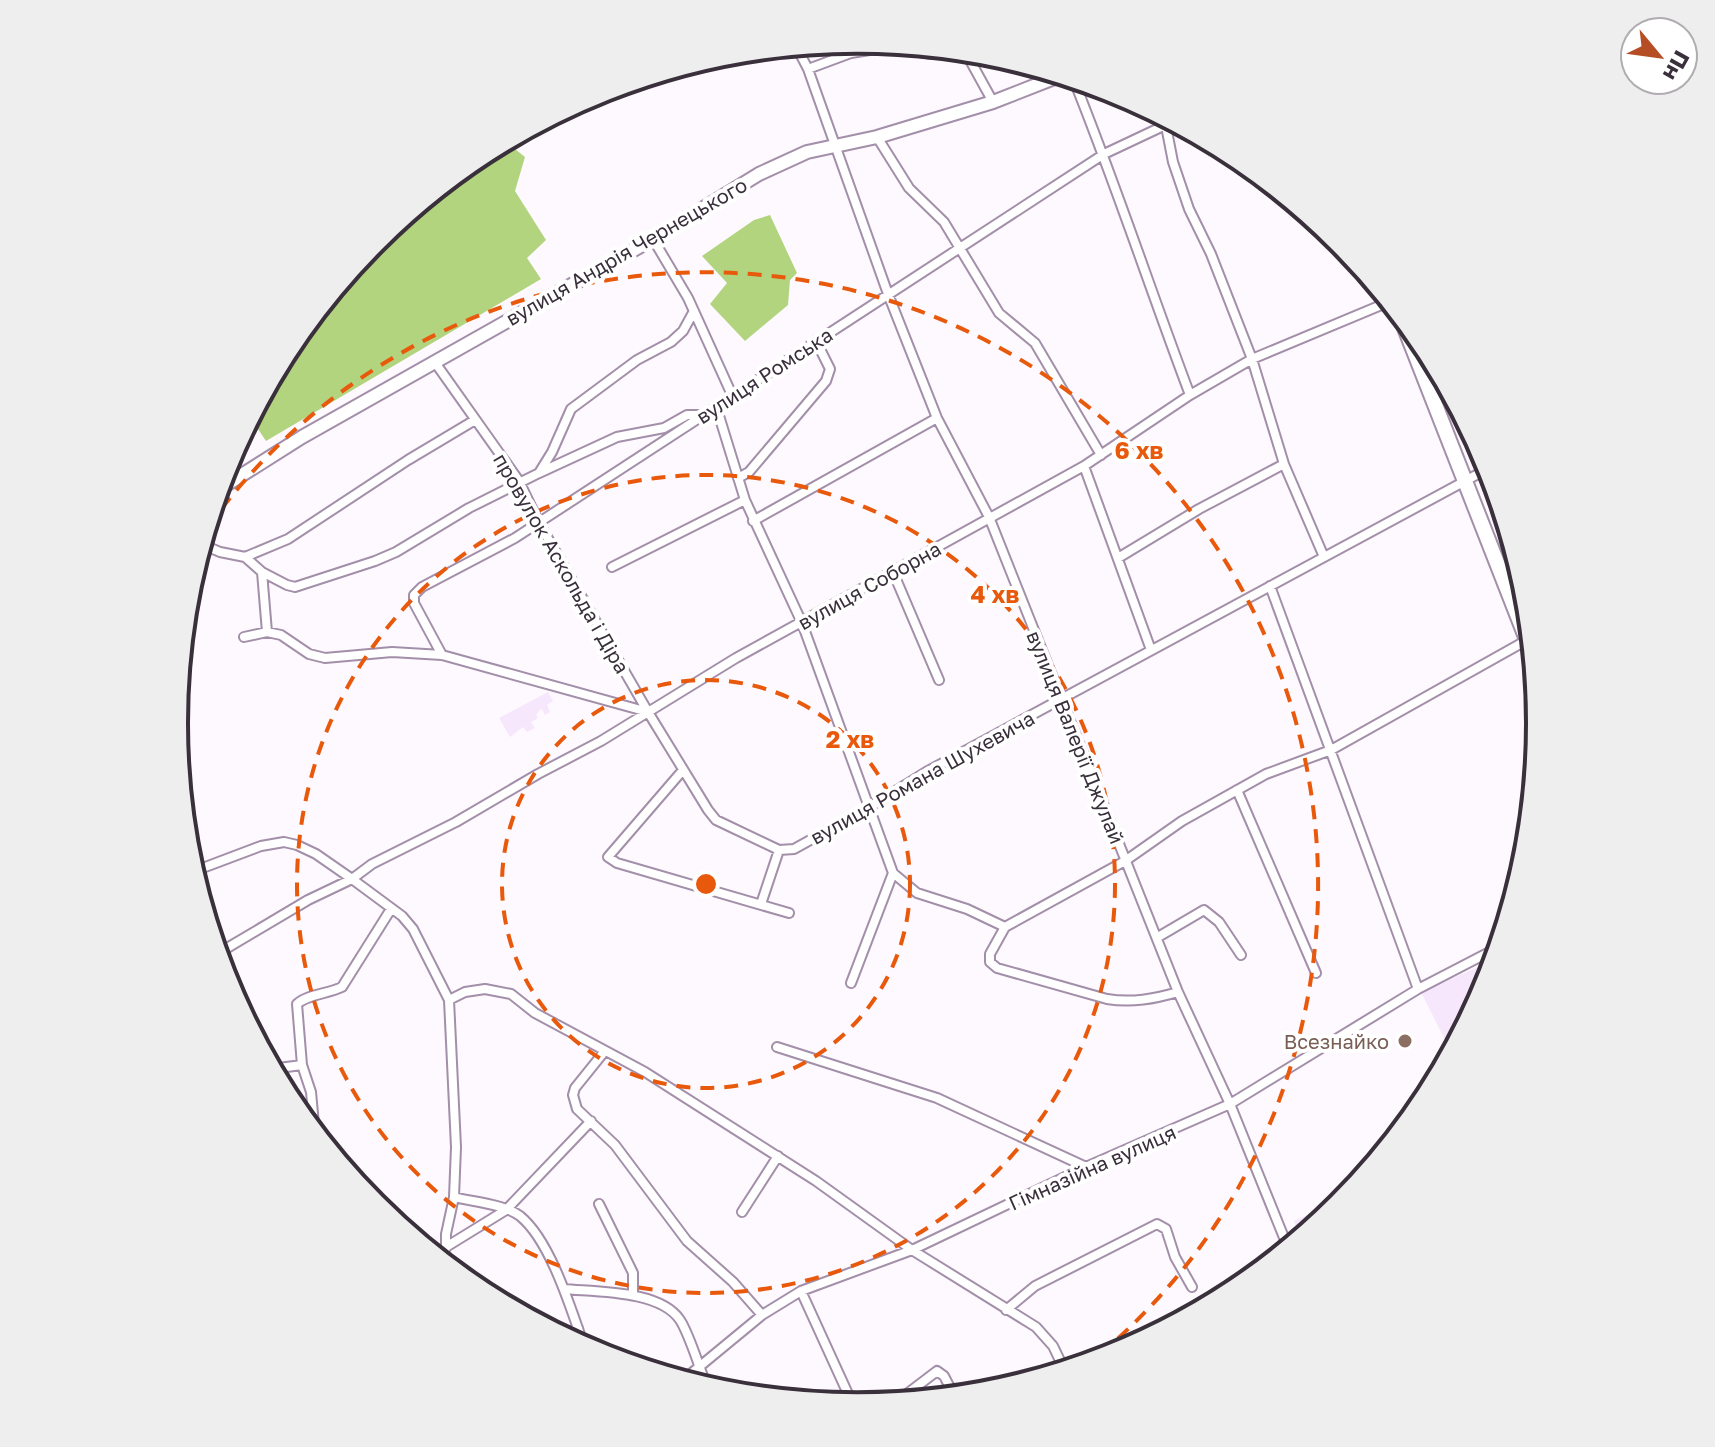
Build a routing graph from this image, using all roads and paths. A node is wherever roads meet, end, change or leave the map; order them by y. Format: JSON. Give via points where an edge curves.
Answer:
{"nodes":[{"id":1,"x":848,"y":54,"type":"edge"},
{"id":2,"x":801,"y":56,"type":"edge"},
{"id":3,"x":972,"y":64,"type":"edge"},
{"id":4,"x":808,"y":69,"type":"junction"},
{"id":5,"x":1045,"y":81,"type":"edge"},
{"id":6,"x":1079,"y":92,"type":"edge"},
{"id":7,"x":993,"y":102,"type":"junction"},
{"id":8,"x":1162,"y":128,"type":"edge"},
{"id":9,"x":1171,"y":132,"type":"edge"},
{"id":10,"x":877,"y":137,"type":"junction"},
{"id":11,"x":837,"y":147,"type":"junction"},
{"id":12,"x":1104,"y":154,"type":"junction"},
{"id":13,"x":653,"y":239,"type":"junction"},
{"id":14,"x":961,"y":247,"type":"junction"},
{"id":15,"x":888,"y":294,"type":"junction"},
{"id":16,"x":1380,"y":305,"type":"edge"},
{"id":17,"x":694,"y":311,"type":"junction"},
{"id":18,"x":816,"y":341,"type":"junction"},
{"id":19,"x":1414,"y":352,"type":"edge"},
{"id":20,"x":1252,"y":359,"type":"junction"},
{"id":21,"x":434,"y":361,"type":"junction"},
{"id":22,"x":732,"y":395,"type":"junction"},
{"id":23,"x":1190,"y":395,"type":"junction"},
{"id":24,"x":716,"y":406,"type":"junction"},
{"id":25,"x":704,"y":415,"type":"junction"},
{"id":26,"x":937,"y":418,"type":"junction"},
{"id":27,"x":475,"y":420,"type":"junction"},
{"id":28,"x":1101,"y":455,"type":"junction"},
{"id":29,"x":1284,"y":464,"type":"junction"},
{"id":30,"x":1084,"y":466,"type":"junction"},
{"id":31,"x":539,"y":473,"type":"junction"},
{"id":32,"x":1479,"y":474,"type":"edge"},
{"id":33,"x":738,"y":478,"type":"junction"},
{"id":34,"x":234,"y":480,"type":"edge"},
{"id":35,"x":519,"y":481,"type":"junction"},
{"id":36,"x":1464,"y":483,"type":"junction"},
{"id":37,"x":745,"y":500,"type":"junction"},
{"id":38,"x":989,"y":517,"type":"junction"},
{"id":39,"x":753,"y":521,"type":"junction"},
{"id":40,"x":539,"y":523,"type":"junction"},
{"id":41,"x":211,"y":548,"type":"edge"},
{"id":42,"x":245,"y":557,"type":"junction"},
{"id":43,"x":1324,"y":557,"type":"junction"},
{"id":44,"x":1118,"y":558,"type":"junction"},
{"id":45,"x":612,"y":567,"type":"dead end"},
{"id":46,"x":262,"y":572,"type":"junction"},
{"id":47,"x":893,"y":572,"type":"junction"},
{"id":48,"x":1270,"y":586,"type":"junction"},
{"id":49,"x":1516,"y":606,"type":"edge"},
{"id":50,"x":802,"y":623,"type":"junction"},
{"id":51,"x":267,"y":632,"type":"junction"},
{"id":52,"x":244,"y":637,"type":"dead end"},
{"id":53,"x":1522,"y":644,"type":"edge"},
{"id":54,"x":1151,"y":650,"type":"junction"},
{"id":55,"x":442,"y":655,"type":"junction"},
{"id":56,"x":939,"y":680,"type":"dead end"},
{"id":57,"x":1061,"y":699,"type":"junction"},
{"id":58,"x":648,"y":712,"type":"junction"},
{"id":59,"x":1331,"y":750,"type":"junction"},
{"id":60,"x":683,"y":770,"type":"junction"},
{"id":61,"x":1237,"y":790,"type":"junction"},
{"id":62,"x":868,"y":808,"type":"junction"},
{"id":63,"x":779,"y":850,"type":"junction"},
{"id":64,"x":1125,"y":861,"type":"junction"},
{"id":65,"x":204,"y":867,"type":"edge"},
{"id":66,"x":893,"y":873,"type":"junction"},
{"id":67,"x":352,"y":879,"type":"junction"},
{"id":68,"x":761,"y":904,"type":"junction"},
{"id":69,"x":391,"y":909,"type":"junction"},
{"id":70,"x":789,"y":913,"type":"dead end"},
{"id":71,"x":1005,"y":927,"type":"junction"},
{"id":72,"x":1158,"y":937,"type":"junction"},
{"id":73,"x":227,"y":948,"type":"edge"},
{"id":74,"x":1486,"y":954,"type":"edge"},
{"id":75,"x":1241,"y":955,"type":"dead end"},
{"id":76,"x":1316,"y":973,"type":"dead end"},
{"id":77,"x":851,"y":983,"type":"dead end"},
{"id":78,"x":1418,"y":989,"type":"junction"},
{"id":79,"x":1178,"y":992,"type":"junction"},
{"id":80,"x":449,"y":1000,"type":"junction"},
{"id":81,"x":777,"y":1047,"type":"dead end"},
{"id":82,"x":604,"y":1052,"type":"junction"},
{"id":83,"x":302,"y":1065,"type":"junction"},
{"id":84,"x":284,"y":1067,"type":"edge"},
{"id":85,"x":1230,"y":1104,"type":"junction"},
{"id":86,"x":313,"y":1112,"type":"edge"},
{"id":87,"x":591,"y":1121,"type":"junction"},
{"id":88,"x":778,"y":1156,"type":"junction"},
{"id":89,"x":1086,"y":1167,"type":"junction"},
{"id":90,"x":454,"y":1197,"type":"junction"},
{"id":91,"x":599,"y":1204,"type":"dead end"},
{"id":92,"x":506,"y":1210,"type":"junction"},
{"id":93,"x":742,"y":1212,"type":"dead end"},
{"id":94,"x":1285,"y":1239,"type":"edge"},
{"id":95,"x":446,"y":1248,"type":"junction"},
{"id":96,"x":443,"y":1249,"type":"edge"},
{"id":97,"x":912,"y":1250,"type":"junction"},
{"id":98,"x":1192,"y":1287,"type":"dead end"},
{"id":99,"x":564,"y":1289,"type":"junction"},
{"id":100,"x":801,"y":1291,"type":"junction"},
{"id":101,"x":633,"y":1295,"type":"junction"},
{"id":102,"x":1006,"y":1310,"type":"junction"},
{"id":103,"x":762,"y":1315,"type":"junction"},
{"id":104,"x":578,"y":1328,"type":"junction"},
{"id":105,"x":574,"y":1330,"type":"edge"},
{"id":106,"x":579,"y":1332,"type":"edge"},
{"id":107,"x":1060,"y":1361,"type":"edge"},
{"id":108,"x":699,"y":1368,"type":"junction"},
{"id":109,"x":693,"y":1372,"type":"edge"},
{"id":110,"x":702,"y":1374,"type":"edge"},
{"id":111,"x":949,"y":1386,"type":"edge"},
{"id":112,"x":911,"y":1391,"type":"edge"},
{"id":113,"x":847,"y":1393,"type":"edge"}],
"edges":[{"from":1,"to":4,"type":"street"},
{"from":2,"to":4,"type":"street","name":"вулиця Валерії Джулай"},
{"from":3,"to":7,"type":"street"},
{"from":4,"to":11,"type":"street","name":"вулиця Валерії Джулай"},
{"from":5,"to":7,"type":"street","name":"вулиця Андрія Чернецького"},
{"from":6,"to":12,"type":"street"},
{"from":7,"to":10,"type":"street","name":"вулиця Андрія Чернецького"},
{"from":8,"to":12,"type":"street","name":"вулиця Ромська"},
{"from":9,"to":20,"type":"street","via":[[1173,162],[1189,209]]},
{"from":10,"to":11,"type":"street","name":"вулиця Андрія Чернецького"},
{"from":10,"to":14,"type":"street","via":[[909,188]]},
{"from":11,"to":13,"type":"street","name":"вулиця Андрія Чернецького","via":[[807,152],[759,174]]},
{"from":11,"to":15,"type":"street","name":"вулиця Валерії Джулай"},
{"from":12,"to":14,"type":"street","name":"вулиця Ромська"},
{"from":12,"to":23,"type":"street"},
{"from":13,"to":17,"type":"street"},
{"from":13,"to":21,"type":"street","name":"вулиця Андрія Чернецького"},
{"from":14,"to":15,"type":"street","name":"вулиця Ромська"},
{"from":14,"to":28,"type":"street","via":[[999,313],[1035,343]]},
{"from":15,"to":18,"type":"street","name":"вулиця Ромська"},
{"from":15,"to":26,"type":"street","name":"вулиця Валерії Джулай"},
{"from":16,"to":20,"type":"street","name":"вулиця Соборна"},
{"from":17,"to":22,"type":"street"},
{"from":17,"to":31,"type":"street","via":[[671,342],[571,409]]},
{"from":18,"to":22,"type":"street","name":"вулиця Ромська"},
{"from":18,"to":33,"type":"street","via":[[830,369],[826,381],[749,472]]},
{"from":19,"to":36,"type":"main road"},
{"from":20,"to":23,"type":"street","name":"вулиця Соборна"},
{"from":20,"to":29,"type":"street"},
{"from":21,"to":27,"type":"street","name":"провулок Аскольда і Діра"},
{"from":21,"to":34,"type":"street","name":"вулиця Андрія Чернецького"},
{"from":22,"to":24,"type":"street","name":"вулиця Ромська"},
{"from":23,"to":28,"type":"street","name":"вулиця Соборна"},
{"from":24,"to":25,"type":"street","name":"вулиця Ромська"},
{"from":24,"to":33,"type":"street"},
{"from":25,"to":31,"type":"street","via":[[687,415],[664,428],[617,437]]},
{"from":25,"to":40,"type":"street","name":"вулиця Ромська"},
{"from":26,"to":38,"type":"street","name":"вулиця Валерії Джулай"},
{"from":26,"to":39,"type":"street"},
{"from":27,"to":35,"type":"street","name":"провулок Аскольда і Діра"},
{"from":27,"to":42,"type":"street","via":[[288,539]]},
{"from":28,"to":30,"type":"street","name":"вулиця Соборна"},
{"from":29,"to":43,"type":"street"},
{"from":29,"to":44,"type":"street"},
{"from":30,"to":38,"type":"street","name":"вулиця Соборна"},
{"from":30,"to":44,"type":"street"},
{"from":31,"to":35,"type":"street"},
{"from":32,"to":36,"type":"street","name":"вулиця Романа Шухевича"},
{"from":33,"to":37,"type":"street"},
{"from":35,"to":40,"type":"street","name":"провулок Аскольда і Діра"},
{"from":35,"to":46,"type":"street","via":[[375,561],[295,587]]},
{"from":36,"to":43,"type":"street","name":"вулиця Романа Шухевича"},
{"from":36,"to":49,"type":"main road"},
{"from":37,"to":39,"type":"street"},
{"from":37,"to":45,"type":"street"},
{"from":38,"to":47,"type":"street","name":"вулиця Соборна"},
{"from":38,"to":57,"type":"street","name":"вулиця Валерії Джулай"},
{"from":39,"to":50,"type":"street"},
{"from":40,"to":55,"type":"street","name":"вулиця Ромська","via":[[414,595]]},
{"from":40,"to":58,"type":"street","name":"провулок Аскольда і Діра"},
{"from":41,"to":42,"type":"street"},
{"from":42,"to":46,"type":"street"},
{"from":43,"to":48,"type":"street","name":"вулиця Романа Шухевича"},
{"from":44,"to":54,"type":"street"},
{"from":46,"to":51,"type":"street"},
{"from":47,"to":50,"type":"street","name":"вулиця Соборна"},
{"from":47,"to":56,"type":"street"},
{"from":48,"to":54,"type":"street","name":"вулиця Романа Шухевича"},
{"from":48,"to":59,"type":"street"},
{"from":50,"to":58,"type":"street","name":"вулиця Соборна"},
{"from":50,"to":62,"type":"street"},
{"from":51,"to":52,"type":"street"},
{"from":51,"to":55,"type":"street","via":[[325,658],[392,652]]},
{"from":53,"to":59,"type":"street"},
{"from":54,"to":57,"type":"street","name":"вулиця Романа Шухевича"},
{"from":55,"to":58,"type":"street"},
{"from":57,"to":62,"type":"street","name":"вулиця Романа Шухевича"},
{"from":57,"to":64,"type":"street","name":"вулиця Валерії Джулай"},
{"from":58,"to":60,"type":"street","name":"провулок Аскольда і Діра"},
{"from":58,"to":67,"type":"street","name":"вулиця Соборна"},
{"from":59,"to":61,"type":"street"},
{"from":59,"to":78,"type":"street"},
{"from":60,"to":63,"type":"street","via":[[716,820]]},
{"from":60,"to":68,"type":"street","via":[[608,857]]},
{"from":61,"to":64,"type":"street"},
{"from":61,"to":76,"type":"street"},
{"from":62,"to":63,"type":"street","name":"вулиця Романа Шухевича","via":[[794,849]]},
{"from":62,"to":66,"type":"street"},
{"from":63,"to":68,"type":"street"},
{"from":64,"to":71,"type":"street"},
{"from":64,"to":72,"type":"street","name":"вулиця Валерії Джулай"},
{"from":65,"to":67,"type":"street","via":[[284,842],[316,854]]},
{"from":66,"to":71,"type":"street","via":[[917,893]]},
{"from":66,"to":77,"type":"street"},
{"from":67,"to":69,"type":"street"},
{"from":67,"to":73,"type":"street","name":"вулиця Соборна"},
{"from":68,"to":70,"type":"street"},
{"from":69,"to":80,"type":"street","via":[[413,929]]},
{"from":69,"to":83,"type":"street","via":[[342,987],[297,1004]]},
{"from":71,"to":79,"type":"street","via":[[990,954],[997,968],[1126,1002]]},
{"from":72,"to":75,"type":"street","via":[[1204,910]]},
{"from":72,"to":79,"type":"street","name":"вулиця Валерії Джулай"},
{"from":74,"to":78,"type":"street","name":"Гімназійна вулиця"},
{"from":78,"to":85,"type":"street","name":"Гімназійна вулиця"},
{"from":79,"to":85,"type":"street","name":"вулиця Валерії Джулай"},
{"from":80,"to":82,"type":"street","via":[[485,989],[511,994]]},
{"from":80,"to":90,"type":"street"},
{"from":81,"to":89,"type":"street","via":[[937,1098]]},
{"from":82,"to":87,"type":"street","via":[[573,1095],[577,1109]]},
{"from":82,"to":88,"type":"street"},
{"from":83,"to":84,"type":"street"},
{"from":83,"to":86,"type":"street"},
{"from":85,"to":89,"type":"street","name":"Гімназійна вулиця"},
{"from":85,"to":94,"type":"street","name":"вулиця Валерії Джулай"},
{"from":87,"to":92,"type":"street"},
{"from":87,"to":103,"type":"street","via":[[687,1241]]},
{"from":88,"to":93,"type":"street"},
{"from":88,"to":97,"type":"street"},
{"from":89,"to":97,"type":"street","name":"Гімназійна вулиця"},
{"from":90,"to":92,"type":"street"},
{"from":90,"to":95,"type":"street"},
{"from":91,"to":101,"type":"street","via":[[633,1273]]},
{"from":92,"to":95,"type":"street"},
{"from":92,"to":99,"type":"street","via":[[533,1231]]},
{"from":95,"to":96,"type":"street"},
{"from":97,"to":100,"type":"street","name":"Гімназійна вулиця"},
{"from":97,"to":102,"type":"street"},
{"from":98,"to":102,"type":"street","via":[[1166,1229],[1157,1224],[1035,1286]]},
{"from":99,"to":101,"type":"street"},
{"from":99,"to":104,"type":"street"},
{"from":100,"to":103,"type":"street","name":"Гімназійна вулиця"},
{"from":100,"to":113,"type":"street"},
{"from":101,"to":108,"type":"street","via":[[658,1303],[681,1321]]},
{"from":102,"to":107,"type":"street","via":[[1046,1336]]},
{"from":103,"to":108,"type":"street","name":"Гімназійна вулиця"},
{"from":104,"to":105,"type":"street"},
{"from":104,"to":106,"type":"street"},
{"from":108,"to":109,"type":"street","name":"Гімназійна вулиця"},
{"from":108,"to":110,"type":"street"},
{"from":111,"to":112,"type":"street","via":[[937,1371]]}]}
